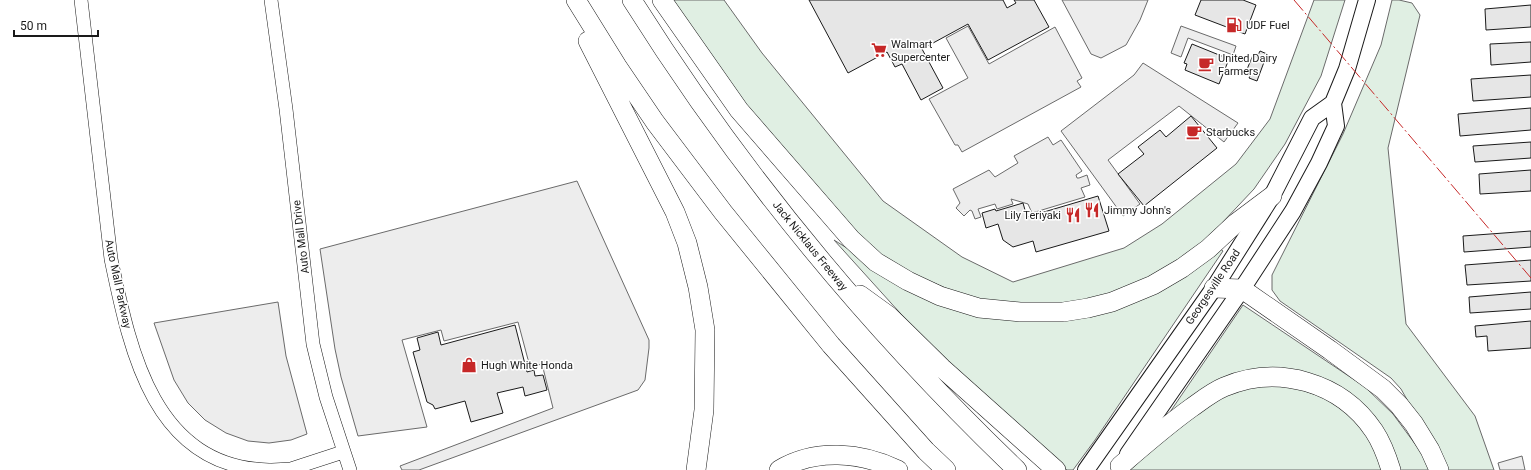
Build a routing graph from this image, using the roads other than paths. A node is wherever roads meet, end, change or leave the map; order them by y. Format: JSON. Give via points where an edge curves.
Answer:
{"nodes":[{"id":1,"x":81,"y":0,"type":"edge"},
{"id":2,"x":272,"y":0,"type":"edge"},
{"id":3,"x":568,"y":0,"type":"edge"},
{"id":4,"x":576,"y":0,"type":"edge"},
{"id":5,"x":632,"y":0,"type":"edge"},
{"id":6,"x":662,"y":0,"type":"edge"},
{"id":7,"x":1367,"y":0,"type":"edge"},
{"id":8,"x":1333,"y":103,"type":"junction"},
{"id":9,"x":1272,"y":196,"type":"junction"},
{"id":10,"x":834,"y":277,"type":"junction"},
{"id":11,"x":1214,"y":288,"type":"junction"},
{"id":12,"x":1242,"y":289,"type":"junction"},
{"id":13,"x":343,"y":452,"type":"junction"},
{"id":14,"x":1118,"y":468,"type":"edge"},
{"id":15,"x":269,"y":470,"type":"edge"},
{"id":16,"x":272,"y":470,"type":"edge"},
{"id":17,"x":350,"y":470,"type":"edge"},
{"id":18,"x":696,"y":470,"type":"edge"},
{"id":19,"x":779,"y":470,"type":"edge"},
{"id":20,"x":898,"y":470,"type":"edge"},
{"id":21,"x":946,"y":470,"type":"edge"},
{"id":22,"x":1016,"y":470,"type":"edge"},
{"id":23,"x":1056,"y":470,"type":"edge"},
{"id":24,"x":1086,"y":470,"type":"edge"},
{"id":25,"x":1391,"y":470,"type":"edge"},
{"id":26,"x":1439,"y":470,"type":"edge"}],
"edges":[{"from":1,"to":15,"type":"street","name":"Auto Mall Parkway","via":[[111,259],[130,340],[145,380],[168,421],[197,449],[230,464],[251,470]]},
{"from":2,"to":13,"type":"street","name":"Auto Mall Drive","via":[[313,344]]},
{"from":3,"to":18,"type":"highway","via":[[675,212],[687,242],[705,330],[704,410]]},
{"from":4,"to":21,"type":"highway","via":[[634,91],[731,222],[831,345]]},
{"from":5,"to":10,"type":"highway","name":"Jack Nicklaus Freeway","via":[[690,88],[749,169]]},
{"from":6,"to":9,"type":"highway","via":[[739,110],[851,239],[876,262],[940,296],[979,308],[1020,312],[1063,312],[1112,302],[1182,268]]},
{"from":7,"to":8,"type":"main road","via":[[1347,69]]},
{"from":8,"to":9,"type":"main road","name":"Georgesville Road","via":[[1312,118]]},
{"from":8,"to":12,"type":"main road","via":[[1336,126],[1319,163],[1293,211]]},
{"from":9,"to":11,"type":"main road","name":"Georgesville Road"},
{"from":10,"to":22,"type":"highway","name":"Jack Nicklaus Freeway","via":[[964,420]]},
{"from":10,"to":23,"type":"highway","via":[[889,316],[942,368]]},
{"from":11,"to":12,"type":"highway"},
{"from":11,"to":24,"type":"main road","name":"Georgesville Road"},
{"from":12,"to":14,"type":"main road"},
{"from":12,"to":26,"type":"highway","via":[[1383,389],[1414,424]]},
{"from":13,"to":16,"type":"street","via":[[291,469]]},
{"from":13,"to":17,"type":"street","name":"Auto Mall Drive"},
{"from":14,"to":25,"type":"highway","via":[[1164,428],[1212,393],[1231,384],[1257,378],[1292,377],[1310,381],[1344,400],[1360,413],[1374,431]]},
{"from":19,"to":20,"type":"highway","via":[[799,461],[835,454],[875,461]]}]}
